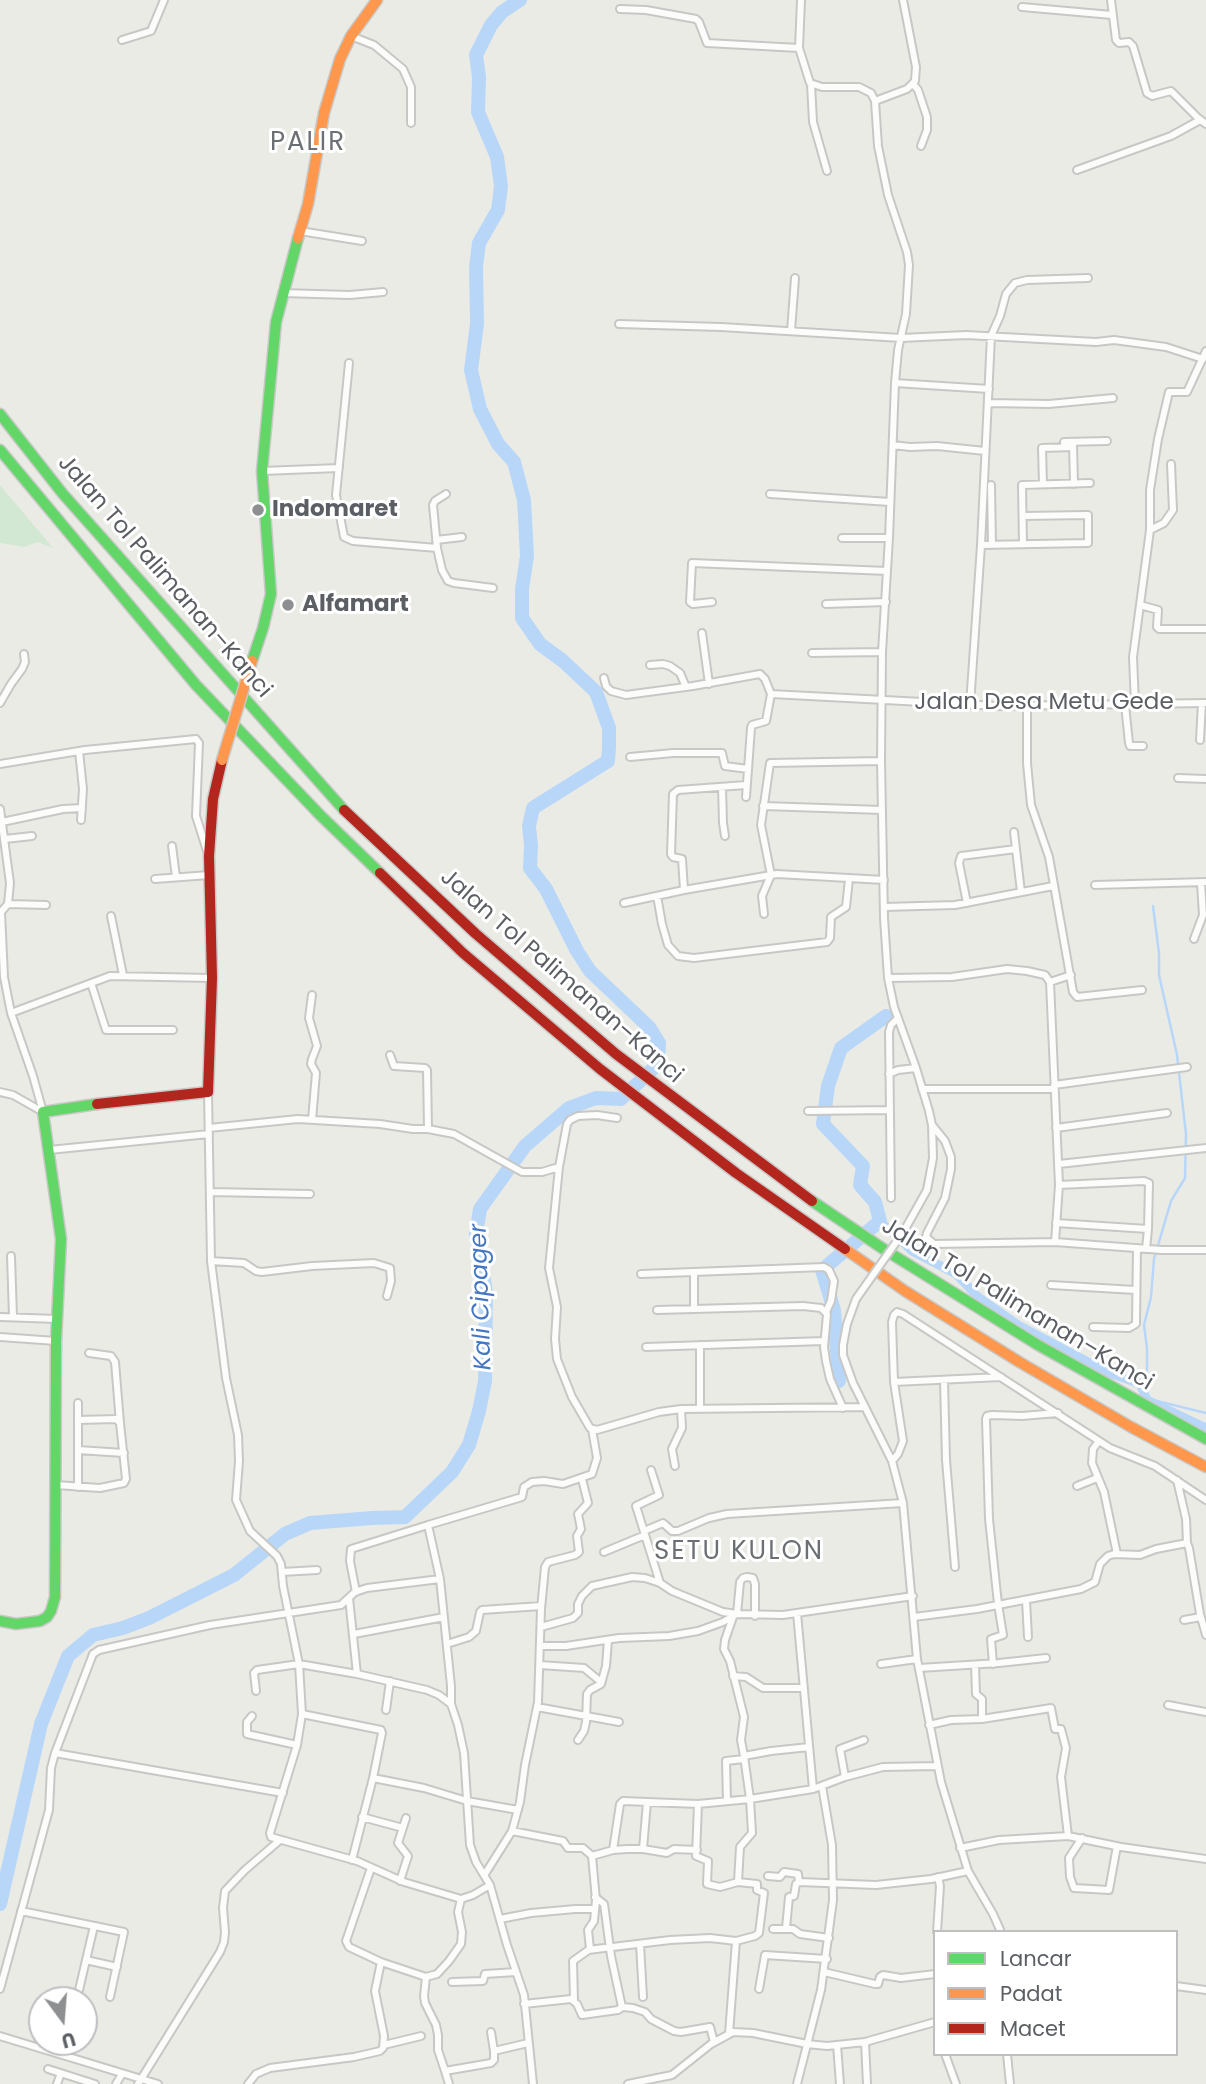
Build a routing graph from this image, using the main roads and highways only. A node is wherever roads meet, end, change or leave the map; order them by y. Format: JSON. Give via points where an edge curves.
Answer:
{"nodes":[{"id":1,"x":377,"y":0,"type":"edge"},
{"id":2,"x":0,"y":414,"type":"edge"},
{"id":3,"x":0,"y":450,"type":"edge"},
{"id":4,"x":1206,"y":1439,"type":"edge"},
{"id":5,"x":1206,"y":1466,"type":"edge"},
{"id":6,"x":0,"y":1620,"type":"edge"}],
"edges":[{"from":1,"to":6,"type":"main road","bridge":true,"via":[[340,59],[276,323],[262,471],[271,594],[213,799],[208,1092],[43,1112],[61,1239],[55,1597],[47,1617],[34,1623]]},
{"from":2,"to":4,"type":"main road","name":"Jalan Tol Palimanan–Kanci","via":[[63,494],[337,803],[476,934],[616,1054],[872,1241],[1038,1345]]},
{"from":3,"to":5,"type":"main road","name":"Jalan Tol Palimanan–Kanci","via":[[196,685],[312,807],[463,953],[600,1069],[736,1173],[905,1291],[1020,1363]]}]}
